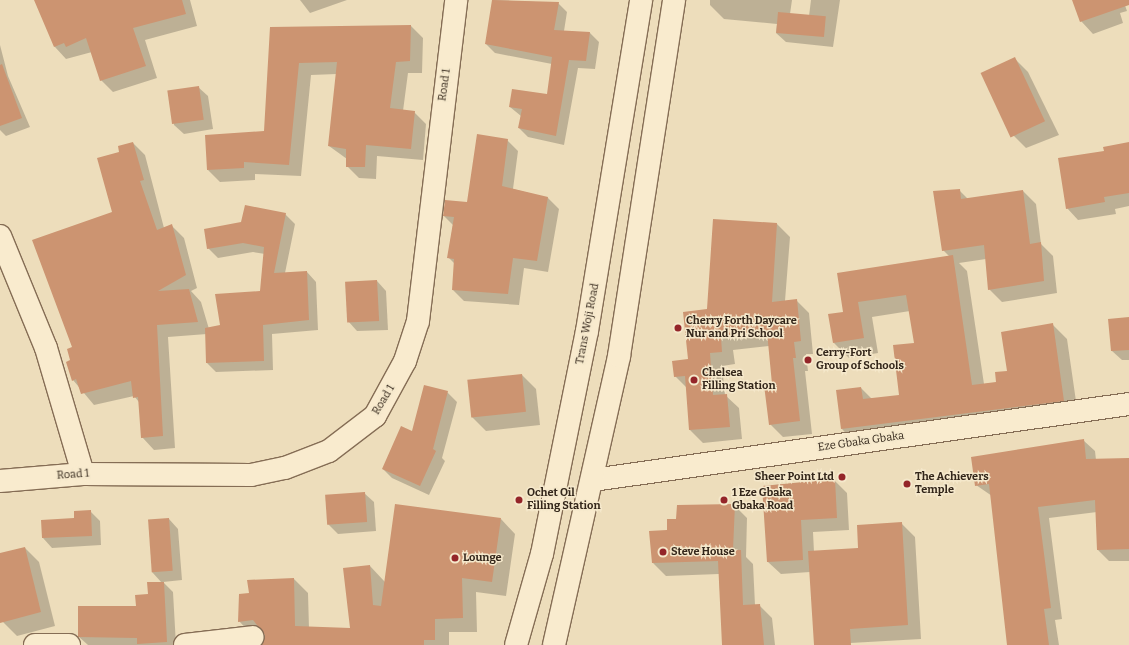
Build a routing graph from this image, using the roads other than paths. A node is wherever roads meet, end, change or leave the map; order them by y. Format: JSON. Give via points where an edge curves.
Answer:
{"nodes":[{"id":1,"x":456,"y":0,"type":"edge"},
{"id":2,"x":641,"y":0,"type":"edge"},
{"id":3,"x":674,"y":0,"type":"edge"},
{"id":4,"x":633,"y":55,"type":"junction"},
{"id":5,"x":666,"y":58,"type":"junction"},
{"id":6,"x":0,"y":236,"type":"edge"},
{"id":7,"x":1129,"y":404,"type":"edge"},
{"id":8,"x":83,"y":474,"type":"junction"},
{"id":9,"x":593,"y":480,"type":"junction"},
{"id":10,"x":0,"y":482,"type":"edge"},
{"id":11,"x":253,"y":637,"type":"dead end"},
{"id":12,"x":35,"y":645,"type":"edge"},
{"id":13,"x":69,"y":645,"type":"edge"},
{"id":14,"x":184,"y":645,"type":"edge"},
{"id":15,"x":516,"y":645,"type":"edge"},
{"id":16,"x":554,"y":645,"type":"edge"}],
"edges":[{"from":1,"to":8,"type":"street","name":"Road 1","via":[[418,321],[405,361],[375,416],[329,451],[285,468],[251,475]]},
{"from":2,"to":4,"type":"street","name":"Trans Woji Road"},
{"from":3,"to":5,"type":"street"},
{"from":4,"to":5,"type":"street"},
{"from":4,"to":15,"type":"street","name":"Trans Woji Road","via":[[587,332],[542,554]]},
{"from":5,"to":9,"type":"street","via":[[619,356]]},
{"from":6,"to":8,"type":"street","via":[[46,348]]},
{"from":7,"to":9,"type":"street","name":"Eze Gbaka Gbaka"},
{"from":8,"to":10,"type":"street","name":"Road 1"},
{"from":9,"to":16,"type":"street"},
{"from":11,"to":14,"type":"street"},
{"from":12,"to":13,"type":"street"}]}
